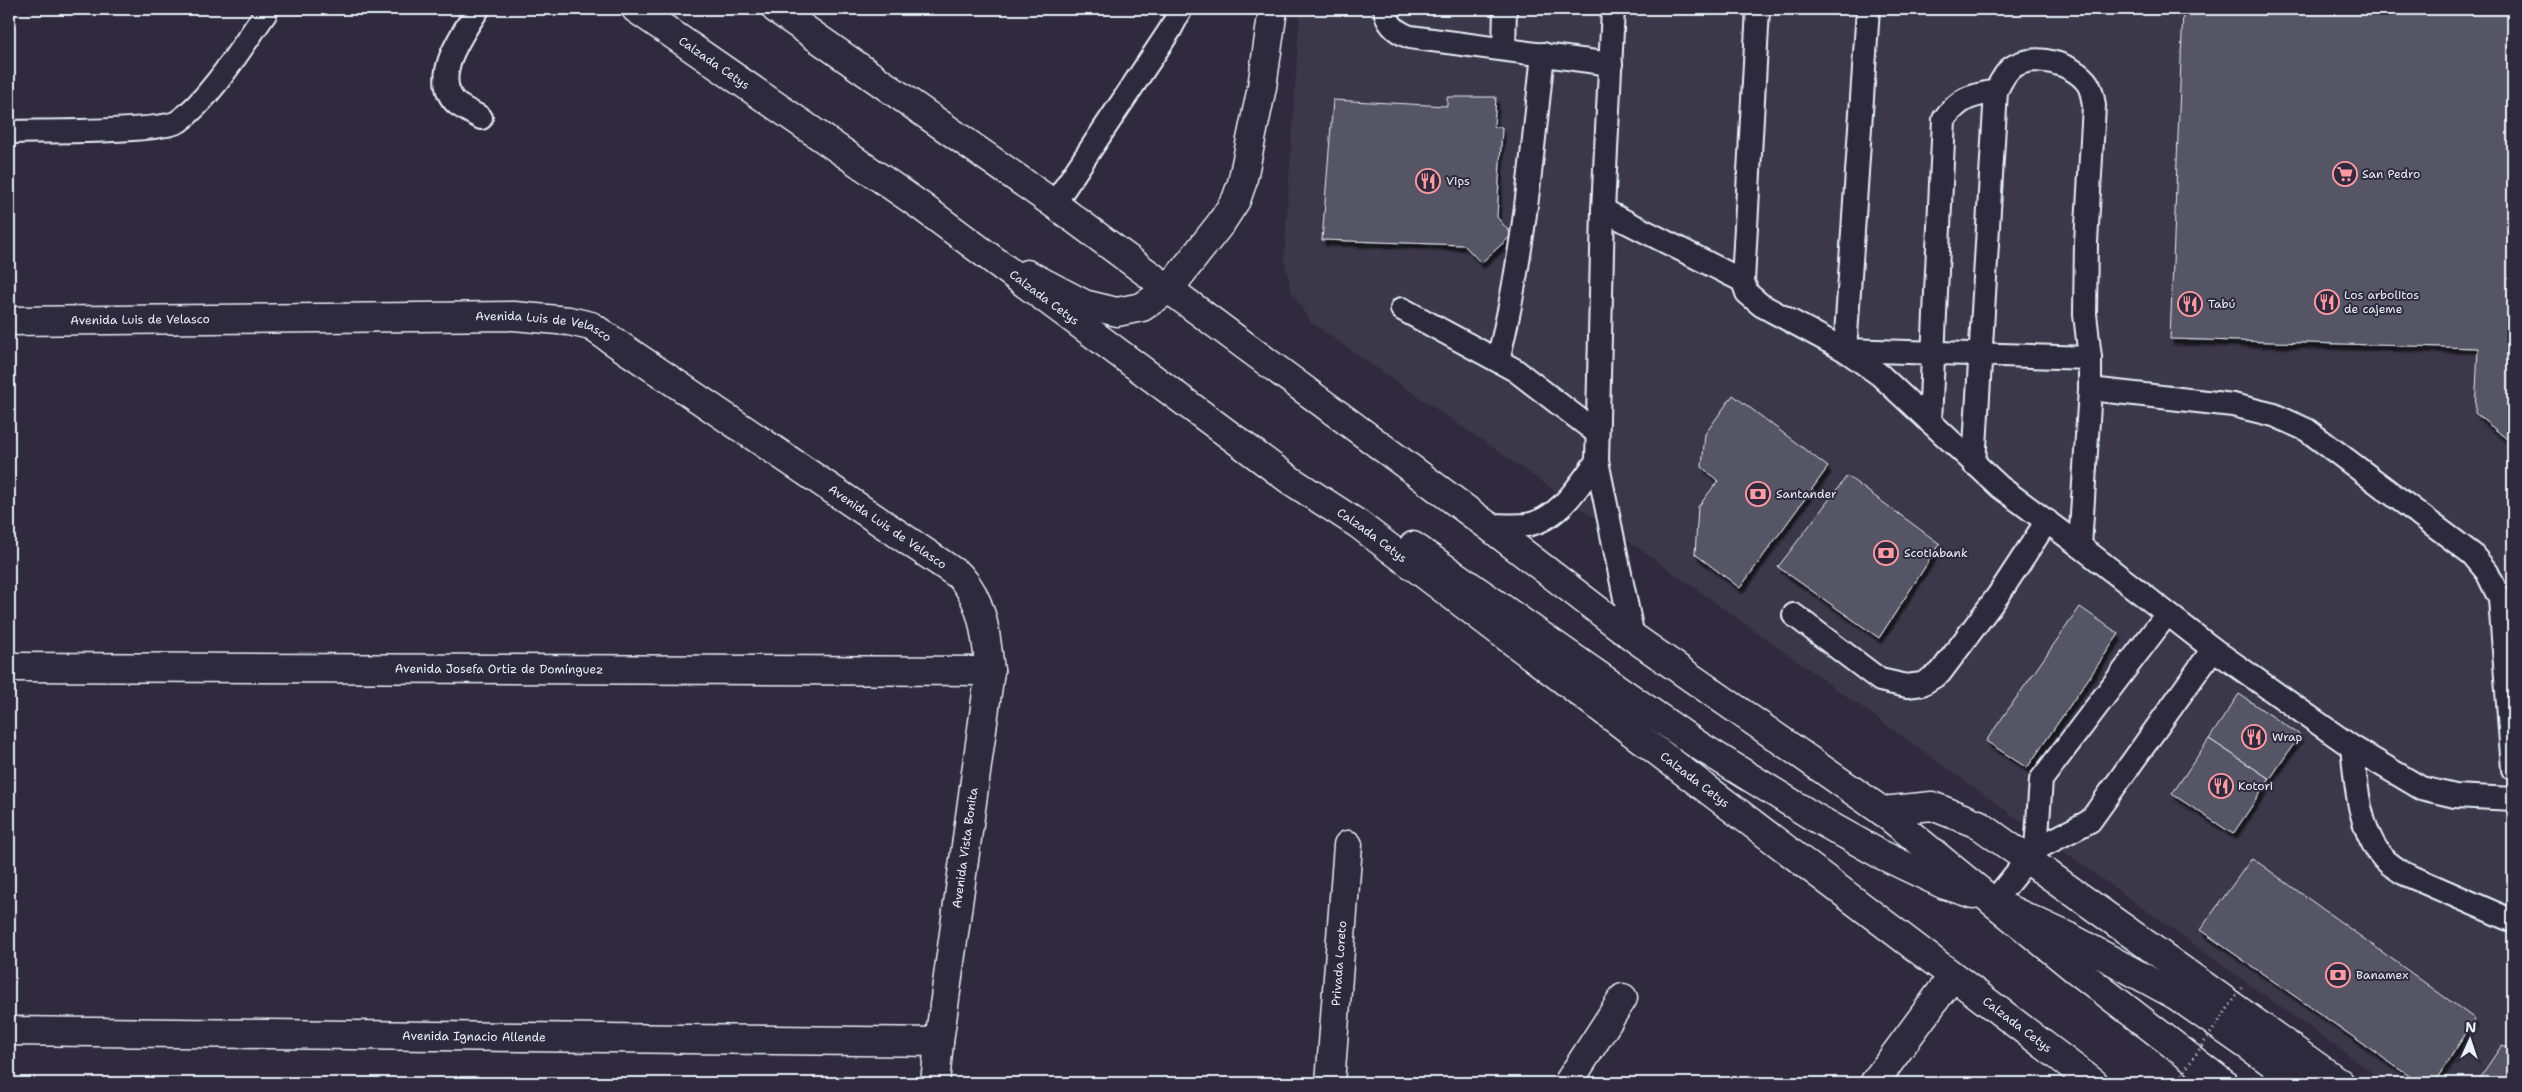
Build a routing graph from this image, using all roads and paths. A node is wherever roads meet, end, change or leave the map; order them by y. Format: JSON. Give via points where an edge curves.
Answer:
{"nodes":[{"id":1,"x":478,"y":9,"type":"edge"},
{"id":2,"x":636,"y":9,"type":"edge"},
{"id":3,"x":776,"y":9,"type":"edge"},
{"id":4,"x":1181,"y":9,"type":"edge"},
{"id":5,"x":1273,"y":9,"type":"edge"},
{"id":6,"x":1386,"y":9,"type":"edge"},
{"id":7,"x":1505,"y":9,"type":"edge"},
{"id":8,"x":1613,"y":9,"type":"edge"},
{"id":9,"x":1758,"y":9,"type":"edge"},
{"id":10,"x":1868,"y":9,"type":"edge"},
{"id":11,"x":265,"y":14,"type":"dead end"},
{"id":12,"x":1504,"y":49,"type":"junction"},
{"id":13,"x":1543,"y":54,"type":"junction"},
{"id":14,"x":1610,"y":64,"type":"junction"},
{"id":15,"x":1996,"y":91,"type":"junction"},
{"id":16,"x":481,"y":118,"type":"dead end"},
{"id":17,"x":9,"y":132,"type":"edge"},
{"id":18,"x":918,"y":204,"type":"junction"},
{"id":19,"x":1054,"y":204,"type":"junction"},
{"id":20,"x":1603,"y":210,"type":"junction"},
{"id":21,"x":1743,"y":281,"type":"junction"},
{"id":22,"x":1169,"y":289,"type":"junction"},
{"id":23,"x":1402,"y":309,"type":"dead end"},
{"id":24,"x":9,"y":322,"type":"edge"},
{"id":25,"x":1845,"y":350,"type":"junction"},
{"id":26,"x":1933,"y":352,"type":"junction"},
{"id":27,"x":1979,"y":354,"type":"junction"},
{"id":28,"x":2090,"y":358,"type":"junction"},
{"id":29,"x":1498,"y":360,"type":"junction"},
{"id":30,"x":2090,"y":389,"type":"junction"},
{"id":31,"x":1930,"y":422,"type":"junction"},
{"id":32,"x":1597,"y":433,"type":"junction"},
{"id":33,"x":1597,"y":461,"type":"junction"},
{"id":34,"x":1974,"y":464,"type":"junction"},
{"id":35,"x":2048,"y":521,"type":"junction"},
{"id":36,"x":1358,"y":524,"type":"junction"},
{"id":37,"x":1487,"y":525,"type":"junction"},
{"id":38,"x":2080,"y":546,"type":"junction"},
{"id":39,"x":981,"y":614,"type":"joint"},
{"id":40,"x":2167,"y":614,"type":"junction"},
{"id":41,"x":1794,"y":615,"type":"dead end"},
{"id":42,"x":1633,"y":637,"type":"junction"},
{"id":43,"x":2213,"y":649,"type":"junction"},
{"id":44,"x":9,"y":667,"type":"edge"},
{"id":45,"x":990,"y":670,"type":"junction"},
{"id":46,"x":2352,"y":747,"type":"junction"},
{"id":47,"x":2513,"y":769,"type":"edge"},
{"id":48,"x":2513,"y":800,"type":"edge"},
{"id":49,"x":1882,"y":811,"type":"junction"},
{"id":50,"x":1348,"y":845,"type":"dead end"},
{"id":51,"x":2032,"y":854,"type":"junction"},
{"id":52,"x":1993,"y":902,"type":"junction"},
{"id":53,"x":2513,"y":921,"type":"edge"},
{"id":54,"x":1952,"y":977,"type":"junction"},
{"id":55,"x":2242,"y":988,"type":"dead end"},
{"id":56,"x":1623,"y":998,"type":"dead end"},
{"id":57,"x":9,"y":1031,"type":"edge"},
{"id":58,"x":939,"y":1042,"type":"junction"},
{"id":59,"x":935,"y":1083,"type":"edge"},
{"id":60,"x":1330,"y":1083,"type":"edge"},
{"id":61,"x":1568,"y":1083,"type":"edge"},
{"id":62,"x":1874,"y":1083,"type":"edge"},
{"id":63,"x":2094,"y":1083,"type":"edge"},
{"id":64,"x":2176,"y":1083,"type":"edge"},
{"id":65,"x":2223,"y":1083,"type":"edge"},
{"id":66,"x":2301,"y":1083,"type":"edge"},
{"id":67,"x":2340,"y":1083,"type":"edge"}],
"edges":[{"from":1,"to":16,"type":"lane","via":[[455,47],[447,73],[449,92],[458,104]]},
{"from":2,"to":18,"type":"main road","name":"Calzada Cetys"},
{"from":3,"to":19,"type":"main road"},
{"from":4,"to":19,"type":"lane"},
{"from":5,"to":22,"type":"main road","via":[[1262,87],[1236,200]]},
{"from":6,"to":12,"type":"lane","via":[[1395,30],[1410,37]]},
{"from":7,"to":12,"type":"lane"},
{"from":8,"to":14,"type":"lane"},
{"from":9,"to":21,"type":"lane"},
{"from":10,"to":25,"type":"lane"},
{"from":11,"to":17,"type":"lane","via":[[216,82],[177,122],[113,130]]},
{"from":12,"to":13,"type":"lane"},
{"from":13,"to":14,"type":"lane"},
{"from":13,"to":29,"type":"lane","via":[[1527,203],[1508,320]]},
{"from":14,"to":20,"type":"lane"},
{"from":15,"to":26,"type":"lane","via":[[1969,96],[1955,105],[1944,119]]},
{"from":15,"to":27,"type":"lane"},
{"from":15,"to":28,"type":"lane","via":[[2011,68],[2032,61],[2061,64],[2081,75],[2089,85],[2094,106],[2086,242],[2085,314]]},
{"from":18,"to":22,"type":"main road","via":[[988,243],[1034,279],[1084,304],[1116,312],[1142,307]]},
{"from":18,"to":36,"type":"main road","name":"Calzada Cetys","via":[[1290,480]]},
{"from":19,"to":22,"type":"main road"},
{"from":20,"to":21,"type":"lane"},
{"from":20,"to":32,"type":"lane"},
{"from":21,"to":25,"type":"lane","via":[[1747,293],[1761,305]]},
{"from":22,"to":37,"type":"main road"},
{"from":23,"to":29,"type":"lane"},
{"from":24,"to":39,"type":"main road","name":"Avenida Luis de Velasco","via":[[514,316],[591,326],[944,563],[969,586]]},
{"from":25,"to":26,"type":"lane"},
{"from":25,"to":31,"type":"lane","via":[[1880,375]]},
{"from":26,"to":27,"type":"lane"},
{"from":26,"to":31,"type":"lane"},
{"from":27,"to":28,"type":"lane"},
{"from":27,"to":34,"type":"lane"},
{"from":28,"to":30,"type":"lane"},
{"from":29,"to":32,"type":"lane","via":[[1536,384]]},
{"from":30,"to":38,"type":"lane"},
{"from":30,"to":47,"type":"lane","via":[[2233,405],[2274,415],[2307,430],[2472,554],[2487,572],[2500,599]]},
{"from":31,"to":34,"type":"lane"},
{"from":32,"to":33,"type":"lane"},
{"from":33,"to":37,"type":"lane","via":[[1572,495],[1545,518],[1528,525]]},
{"from":33,"to":42,"type":"lane"},
{"from":34,"to":35,"type":"lane"},
{"from":35,"to":38,"type":"lane"},
{"from":35,"to":41,"type":"lane","via":[[1940,673],[1922,684],[1907,686],[1880,680]]},
{"from":36,"to":52,"type":"main road","via":[[1390,534],[1421,550],[1698,744],[1814,817],[1945,885]]},
{"from":36,"to":54,"type":"main road","name":"Calzada Cetys"},
{"from":37,"to":42,"type":"main road"},
{"from":38,"to":40,"type":"lane"},
{"from":39,"to":45,"type":"main road","name":"Avenida Vista Bonita"},
{"from":40,"to":43,"type":"lane"},
{"from":40,"to":51,"type":"lane","via":[[2040,780]]},
{"from":42,"to":49,"type":"main road"},
{"from":43,"to":46,"type":"lane"},
{"from":43,"to":51,"type":"lane","via":[[2090,821]]},
{"from":44,"to":45,"type":"main road","name":"Avenida Josefa Ortiz de Domínguez"},
{"from":45,"to":58,"type":"main road","name":"Avenida Vista Bonita"},
{"from":46,"to":48,"type":"lane","via":[[2421,788],[2455,796]]},
{"from":46,"to":53,"type":"lane","via":[[2358,798],[2378,853],[2403,873]]},
{"from":49,"to":51,"type":"main road","via":[[1932,806],[1978,824]]},
{"from":49,"to":52,"type":"main road"},
{"from":50,"to":60,"type":"main road","name":"Privada Loreto"},
{"from":51,"to":52,"type":"lane"},
{"from":51,"to":67,"type":"main road"},
{"from":52,"to":65,"type":"main road"},
{"from":52,"to":66,"type":"main road","via":[[2071,938],[2177,996]]},
{"from":54,"to":62,"type":"main road"},
{"from":54,"to":63,"type":"main road","name":"Calzada Cetys"},
{"from":55,"to":64,"type":"path","bridge":true},
{"from":56,"to":61,"type":"main road"},
{"from":57,"to":58,"type":"main road","name":"Avenida Ignacio Allende"},
{"from":58,"to":59,"type":"main road","name":"Avenida Vista Bonita"}]}
